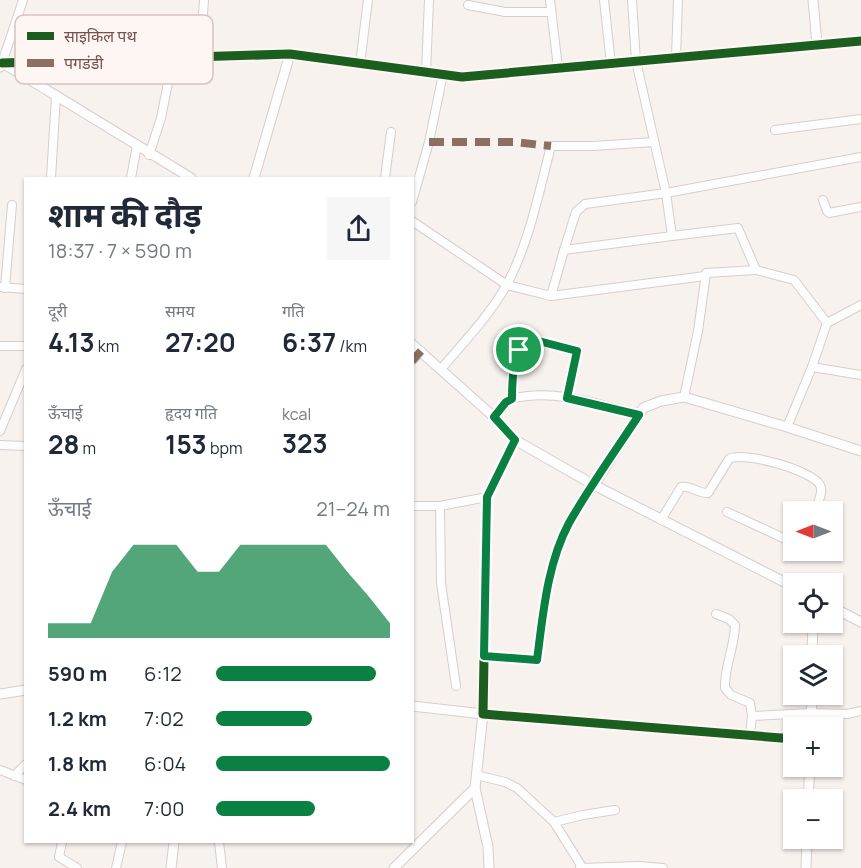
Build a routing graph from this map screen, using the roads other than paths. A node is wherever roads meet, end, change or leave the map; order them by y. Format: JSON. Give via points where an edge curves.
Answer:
{"nodes":[{"id":1,"x":23,"y":0,"type":"edge"},
{"id":2,"x":204,"y":0,"type":"edge"},
{"id":3,"x":368,"y":0,"type":"edge"},
{"id":4,"x":429,"y":0,"type":"edge"},
{"id":5,"x":550,"y":0,"type":"edge"},
{"id":6,"x":604,"y":0,"type":"edge"},
{"id":7,"x":632,"y":0,"type":"edge"},
{"id":8,"x":678,"y":0,"type":"edge"},
{"id":9,"x":813,"y":0,"type":"edge"},
{"id":10,"x":468,"y":5,"type":"dead end"},
{"id":11,"x":551,"y":12,"type":"junction"},
{"id":12,"x":18,"y":15,"type":"edge"},
{"id":13,"x":203,"y":15,"type":"edge"},
{"id":14,"x":15,"y":23,"type":"edge"},
{"id":15,"x":861,"y":41,"type":"edge"},
{"id":16,"x":817,"y":45,"type":"junction"},
{"id":17,"x":290,"y":54,"type":"junction"},
{"id":18,"x":213,"y":57,"type":"edge"},
{"id":19,"x":676,"y":57,"type":"junction"},
{"id":20,"x":636,"y":61,"type":"junction"},
{"id":21,"x":1,"y":64,"type":"edge"},
{"id":22,"x":360,"y":64,"type":"junction"},
{"id":23,"x":611,"y":64,"type":"junction"},
{"id":24,"x":558,"y":68,"type":"junction"},
{"id":25,"x":15,"y":72,"type":"edge"},
{"id":26,"x":426,"y":72,"type":"junction"},
{"id":27,"x":443,"y":74,"type":"junction"},
{"id":28,"x":35,"y":84,"type":"edge"},
{"id":29,"x":168,"y":84,"type":"edge"},
{"id":30,"x":56,"y":96,"type":"junction"},
{"id":31,"x":861,"y":119,"type":"edge"},
{"id":32,"x":776,"y":130,"type":"dead end"},
{"id":33,"x":391,"y":132,"type":"dead end"},
{"id":34,"x":654,"y":142,"type":"junction"},
{"id":35,"x":137,"y":146,"type":"junction"},
{"id":36,"x":149,"y":154,"type":"junction"},
{"id":37,"x":861,"y":157,"type":"edge"},
{"id":38,"x":51,"y":177,"type":"edge"},
{"id":39,"x":131,"y":177,"type":"edge"},
{"id":40,"x":189,"y":177,"type":"edge"},
{"id":41,"x":255,"y":177,"type":"edge"},
{"id":42,"x":385,"y":177,"type":"edge"},
{"id":43,"x":666,"y":193,"type":"junction"},
{"id":44,"x":414,"y":195,"type":"edge"},
{"id":45,"x":823,"y":200,"type":"dead end"},
{"id":46,"x":12,"y":206,"type":"dead end"},
{"id":47,"x":861,"y":207,"type":"edge"},
{"id":48,"x":414,"y":222,"type":"edge"},
{"id":49,"x":672,"y":236,"type":"junction"},
{"id":50,"x":564,"y":250,"type":"junction"},
{"id":51,"x":756,"y":270,"type":"junction"},
{"id":52,"x":705,"y":276,"type":"junction"},
{"id":53,"x":507,"y":285,"type":"junction"},
{"id":54,"x":2,"y":287,"type":"edge"},
{"id":55,"x":24,"y":289,"type":"edge"},
{"id":56,"x":551,"y":296,"type":"junction"},
{"id":57,"x":861,"y":305,"type":"edge"},
{"id":58,"x":827,"y":323,"type":"junction"},
{"id":59,"x":0,"y":346,"type":"edge"},
{"id":60,"x":24,"y":346,"type":"edge"},
{"id":61,"x":414,"y":346,"type":"edge"},
{"id":62,"x":421,"y":351,"type":"junction"},
{"id":63,"x":414,"y":359,"type":"edge"},
{"id":64,"x":812,"y":367,"type":"junction"},
{"id":65,"x":441,"y":369,"type":"junction"},
{"id":66,"x":24,"y":374,"type":"edge"},
{"id":67,"x":861,"y":375,"type":"edge"},
{"id":68,"x":684,"y":397,"type":"junction"},
{"id":69,"x":567,"y":398,"type":"junction"},
{"id":70,"x":512,"y":399,"type":"junction"},
{"id":71,"x":639,"y":415,"type":"junction"},
{"id":72,"x":494,"y":417,"type":"junction"},
{"id":73,"x":787,"y":427,"type":"junction"},
{"id":74,"x":0,"y":431,"type":"edge"},
{"id":75,"x":515,"y":440,"type":"junction"},
{"id":76,"x":0,"y":445,"type":"edge"},
{"id":77,"x":24,"y":446,"type":"edge"},
{"id":78,"x":861,"y":451,"type":"edge"},
{"id":79,"x":594,"y":485,"type":"junction"},
{"id":80,"x":487,"y":497,"type":"junction"},
{"id":81,"x":818,"y":501,"type":"edge"},
{"id":82,"x":414,"y":506,"type":"edge"},
{"id":83,"x":440,"y":506,"type":"junction"},
{"id":84,"x":728,"y":512,"type":"dead end"},
{"id":85,"x":662,"y":520,"type":"junction"},
{"id":86,"x":783,"y":538,"type":"edge"},
{"id":87,"x":783,"y":581,"type":"edge"},
{"id":88,"x":843,"y":613,"type":"edge"},
{"id":89,"x":716,"y":614,"type":"dead end"},
{"id":90,"x":861,"y":622,"type":"edge"},
{"id":91,"x":484,"y":656,"type":"junction"},
{"id":92,"x":456,"y":686,"type":"dead end"},
{"id":93,"x":24,"y":690,"type":"edge"},
{"id":94,"x":0,"y":694,"type":"edge"},
{"id":95,"x":811,"y":705,"type":"edge"},
{"id":96,"x":414,"y":706,"type":"edge"},
{"id":97,"x":861,"y":711,"type":"edge"},
{"id":98,"x":811,"y":713,"type":"junction"},
{"id":99,"x":483,"y":714,"type":"junction"},
{"id":100,"x":752,"y":716,"type":"junction"},
{"id":101,"x":811,"y":717,"type":"edge"},
{"id":102,"x":750,"y":734,"type":"junction"},
{"id":103,"x":783,"y":738,"type":"edge"},
{"id":104,"x":24,"y":766,"type":"edge"},
{"id":105,"x":0,"y":770,"type":"edge"},
{"id":106,"x":477,"y":775,"type":"junction"},
{"id":107,"x":14,"y":776,"type":"junction"},
{"id":108,"x":24,"y":779,"type":"edge"},
{"id":109,"x":475,"y":788,"type":"junction"},
{"id":110,"x":615,"y":810,"type":"dead end"},
{"id":111,"x":554,"y":822,"type":"junction"},
{"id":112,"x":62,"y":843,"type":"edge"},
{"id":113,"x":122,"y":843,"type":"edge"},
{"id":114,"x":174,"y":843,"type":"edge"},
{"id":115,"x":219,"y":843,"type":"edge"},
{"id":116,"x":807,"y":849,"type":"edge"},
{"id":117,"x":581,"y":867,"type":"edge"},
{"id":118,"x":77,"y":868,"type":"edge"},
{"id":119,"x":116,"y":868,"type":"edge"},
{"id":120,"x":171,"y":868,"type":"edge"},
{"id":121,"x":222,"y":868,"type":"edge"},
{"id":122,"x":394,"y":868,"type":"edge"},
{"id":123,"x":489,"y":868,"type":"edge"},
{"id":124,"x":663,"y":868,"type":"edge"},
{"id":125,"x":806,"y":868,"type":"edge"}],
"edges":[{"from":1,"to":12,"type":"street"},
{"from":2,"to":13,"type":"street"},
{"from":3,"to":22,"type":"street"},
{"from":4,"to":26,"type":"street"},
{"from":5,"to":11,"type":"street"},
{"from":6,"to":23,"type":"street"},
{"from":7,"to":20,"type":"street"},
{"from":8,"to":19,"type":"street"},
{"from":9,"to":16,"type":"street"},
{"from":10,"to":11,"type":"street","via":[[504,12]]},
{"from":11,"to":24,"type":"street"},
{"from":14,"to":21,"type":"street"},
{"from":15,"to":16,"type":"street"},
{"from":16,"to":19,"type":"street"},
{"from":17,"to":18,"type":"street"},
{"from":17,"to":22,"type":"street"},
{"from":17,"to":41,"type":"street"},
{"from":19,"to":20,"type":"street"},
{"from":20,"to":23,"type":"street"},
{"from":20,"to":34,"type":"street"},
{"from":21,"to":25,"type":"street"},
{"from":22,"to":26,"type":"street"},
{"from":23,"to":24,"type":"street"},
{"from":24,"to":27,"type":"street","via":[[462,77]]},
{"from":26,"to":27,"type":"street"},
{"from":27,"to":44,"type":"street"},
{"from":28,"to":30,"type":"street"},
{"from":29,"to":36,"type":"street"},
{"from":30,"to":35,"type":"street"},
{"from":30,"to":38,"type":"street"},
{"from":31,"to":32,"type":"street"},
{"from":33,"to":42,"type":"street"},
{"from":34,"to":43,"type":"street"},
{"from":34,"to":53,"type":"street","via":[[551,146],[529,230]]},
{"from":35,"to":36,"type":"street"},
{"from":35,"to":39,"type":"street"},
{"from":36,"to":40,"type":"street"},
{"from":37,"to":43,"type":"street"},
{"from":43,"to":49,"type":"street"},
{"from":43,"to":50,"type":"street","via":[[585,204],[576,212]]},
{"from":45,"to":47,"type":"street","via":[[830,213]]},
{"from":46,"to":54,"type":"street"},
{"from":48,"to":53,"type":"street"},
{"from":49,"to":50,"type":"street"},
{"from":49,"to":51,"type":"street","via":[[738,228]]},
{"from":50,"to":56,"type":"street"},
{"from":51,"to":52,"type":"street","via":[[708,272]]},
{"from":51,"to":58,"type":"street","via":[[794,280]]},
{"from":52,"to":56,"type":"street"},
{"from":52,"to":68,"type":"street"},
{"from":53,"to":56,"type":"street"},
{"from":53,"to":65,"type":"street"},
{"from":54,"to":55,"type":"street"},
{"from":57,"to":58,"type":"street"},
{"from":58,"to":64,"type":"street"},
{"from":59,"to":60,"type":"street"},
{"from":61,"to":62,"type":"street"},
{"from":62,"to":63,"type":"street"},
{"from":62,"to":65,"type":"street"},
{"from":64,"to":67,"type":"street"},
{"from":64,"to":73,"type":"street"},
{"from":65,"to":72,"type":"street"},
{"from":66,"to":74,"type":"street"},
{"from":68,"to":71,"type":"street","via":[[654,403]]},
{"from":68,"to":73,"type":"street"},
{"from":69,"to":70,"type":"street","via":[[547,394]]},
{"from":69,"to":70,"type":"street","via":[[577,351],[527,338],[515,364]]},
{"from":69,"to":71,"type":"street"},
{"from":70,"to":72,"type":"street"},
{"from":71,"to":79,"type":"street"},
{"from":72,"to":75,"type":"street"},
{"from":73,"to":78,"type":"street"},
{"from":75,"to":79,"type":"street"},
{"from":75,"to":80,"type":"street"},
{"from":76,"to":77,"type":"street"},
{"from":79,"to":85,"type":"street"},
{"from":79,"to":91,"type":"street","via":[[569,524],[555,559],[537,660]]},
{"from":80,"to":83,"type":"street"},
{"from":80,"to":91,"type":"street"},
{"from":81,"to":85,"type":"street","via":[[821,492],[817,481],[784,465],[739,456],[729,459],[708,493],[681,487]]},
{"from":82,"to":83,"type":"street"},
{"from":83,"to":92,"type":"street","via":[[441,583]]},
{"from":84,"to":86,"type":"street"},
{"from":85,"to":87,"type":"street"},
{"from":88,"to":90,"type":"street"},
{"from":89,"to":100,"type":"street","via":[[735,625],[725,688],[750,703]]},
{"from":91,"to":99,"type":"street"},
{"from":93,"to":94,"type":"street"},
{"from":95,"to":98,"type":"street"},
{"from":96,"to":99,"type":"street"},
{"from":97,"to":98,"type":"street"},
{"from":98,"to":100,"type":"street"},
{"from":98,"to":101,"type":"street"},
{"from":99,"to":102,"type":"street"},
{"from":99,"to":106,"type":"street"},
{"from":100,"to":102,"type":"street"},
{"from":102,"to":103,"type":"street"},
{"from":104,"to":107,"type":"street"},
{"from":105,"to":107,"type":"street"},
{"from":106,"to":109,"type":"street"},
{"from":106,"to":111,"type":"street","via":[[517,788]]},
{"from":107,"to":108,"type":"street"},
{"from":109,"to":122,"type":"street"},
{"from":109,"to":123,"type":"street"},
{"from":110,"to":111,"type":"street"},
{"from":111,"to":117,"type":"street"},
{"from":112,"to":118,"type":"street","via":[[59,856]]},
{"from":113,"to":119,"type":"street"},
{"from":114,"to":120,"type":"street"},
{"from":115,"to":121,"type":"street"},
{"from":116,"to":125,"type":"street"},
{"from":117,"to":124,"type":"street"}]}
